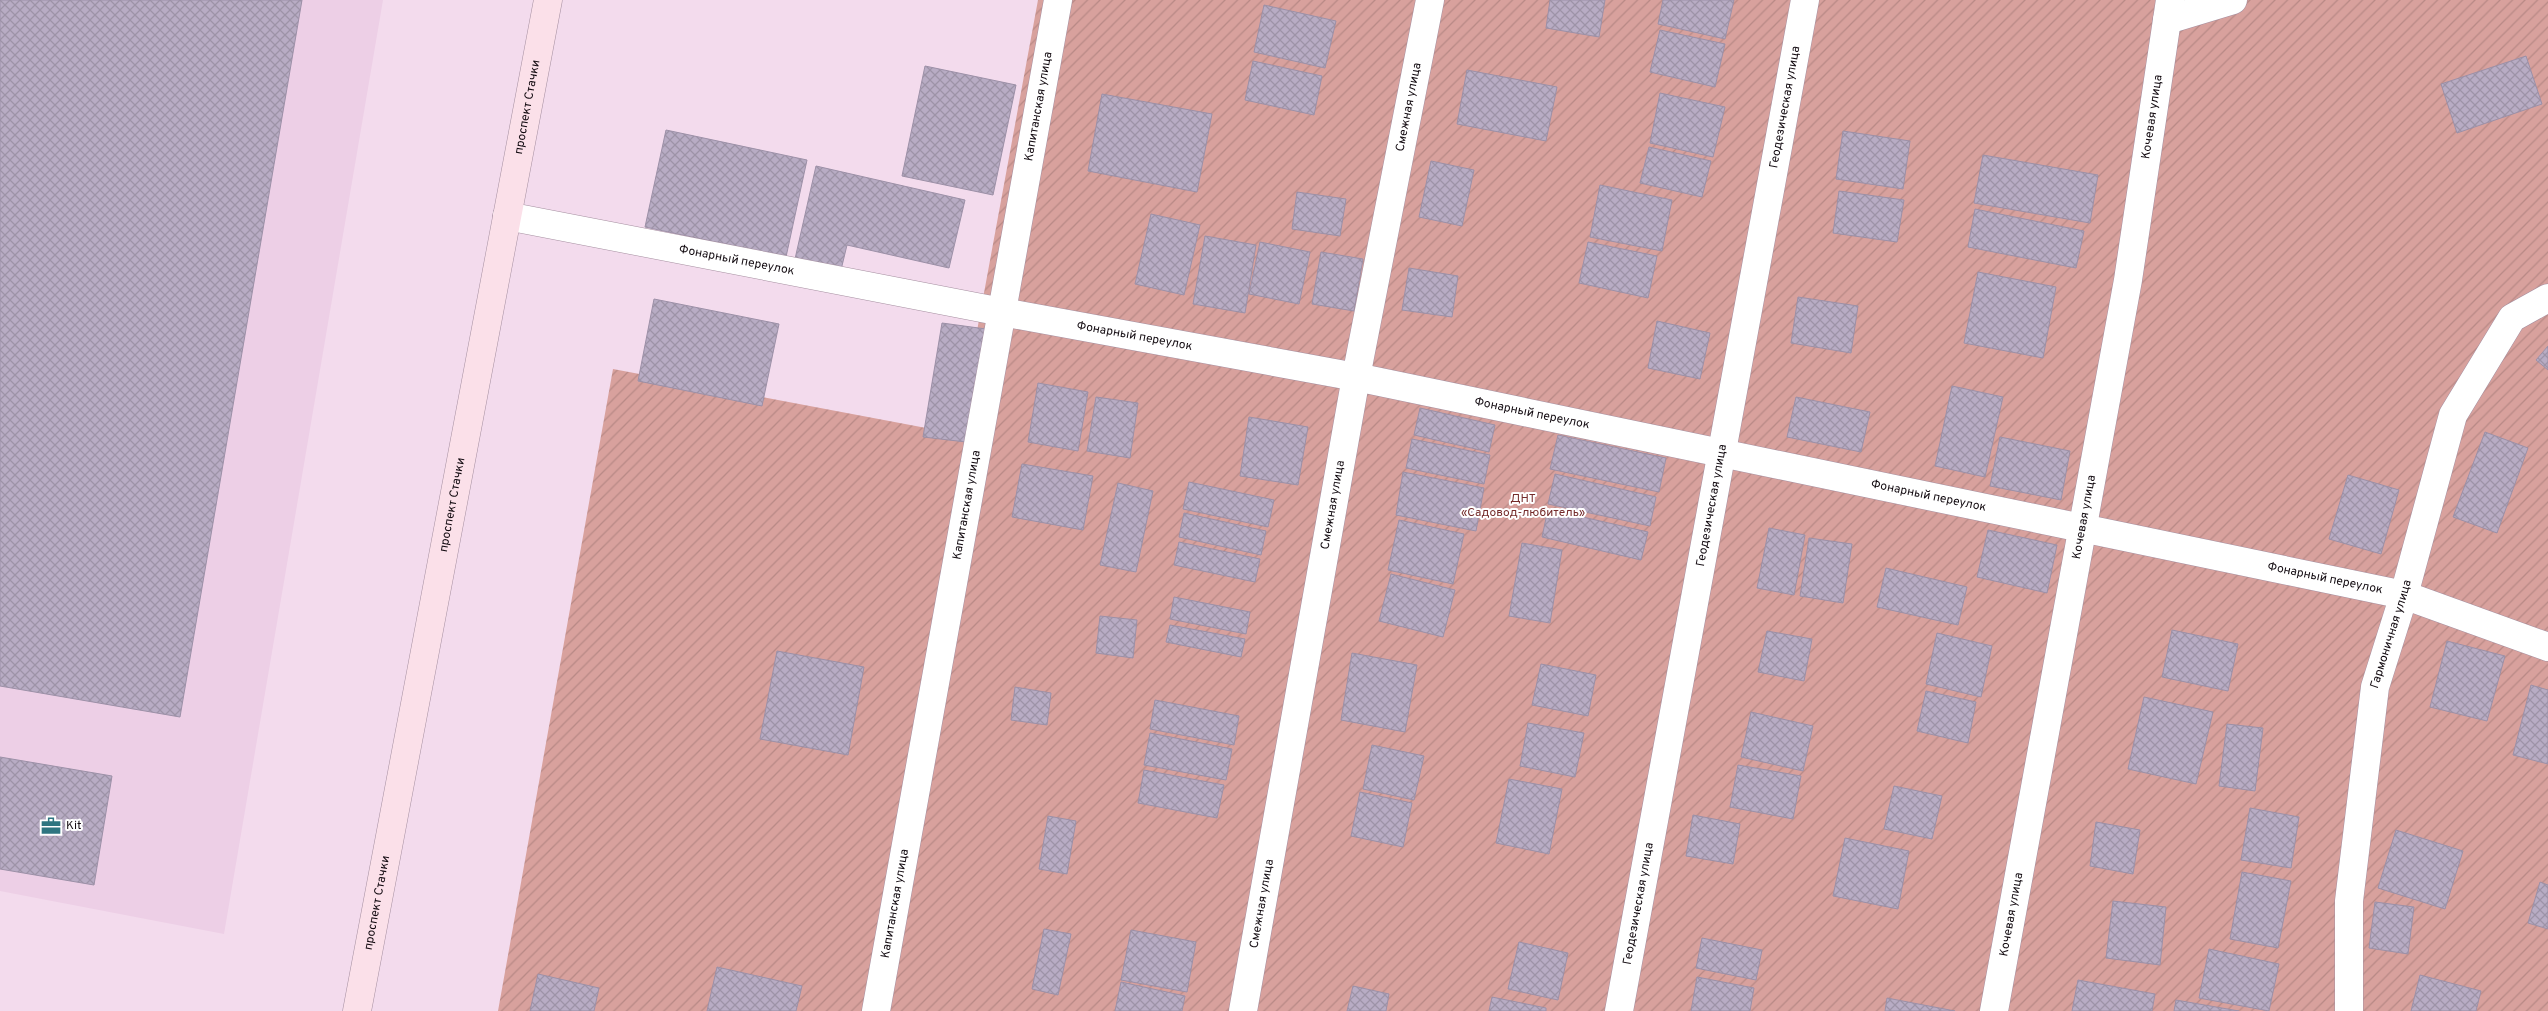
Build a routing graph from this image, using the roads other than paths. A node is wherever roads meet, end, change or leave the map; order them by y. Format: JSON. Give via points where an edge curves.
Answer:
{"nodes":[{"id":1,"x":548,"y":0,"type":"edge"},
{"id":2,"x":1058,"y":0,"type":"edge"},
{"id":3,"x":1430,"y":0,"type":"edge"},
{"id":4,"x":1805,"y":0,"type":"edge"},
{"id":5,"x":2233,"y":0,"type":"edge"},
{"id":6,"x":2169,"y":10,"type":"edge"},
{"id":7,"x":507,"y":216,"type":"junction"},
{"id":8,"x":2548,"y":298,"type":"edge"},
{"id":9,"x":1002,"y":312,"type":"junction"},
{"id":10,"x":1356,"y":377,"type":"junction"},
{"id":11,"x":1722,"y":452,"type":"junction"},
{"id":12,"x":2082,"y":530,"type":"junction"},
{"id":13,"x":2404,"y":595,"type":"junction"},
{"id":14,"x":2548,"y":647,"type":"edge"},
{"id":15,"x":357,"y":1011,"type":"edge"},
{"id":16,"x":876,"y":1011,"type":"edge"},
{"id":17,"x":1243,"y":1011,"type":"edge"},
{"id":18,"x":1619,"y":1011,"type":"edge"},
{"id":19,"x":1994,"y":1011,"type":"edge"},
{"id":20,"x":2349,"y":1011,"type":"edge"}],
"edges":[{"from":1,"to":7,"type":"street","name":"проспект Стачки"},
{"from":2,"to":9,"type":"street","name":"Капитанская улица"},
{"from":3,"to":10,"type":"street","name":"Смежная улица"},
{"from":4,"to":11,"type":"street","name":"Геодезическая улица"},
{"from":5,"to":6,"type":"street","name":"Кочевая улица"},
{"from":6,"to":12,"type":"street","name":"Кочевая улица","via":[[2128,280]]},
{"from":7,"to":9,"type":"street","name":"Фонарный переулок"},
{"from":7,"to":15,"type":"street","name":"проспект Стачки"},
{"from":8,"to":13,"type":"street","name":"Гармоничная улица","via":[[2512,318],[2453,415]]},
{"from":9,"to":10,"type":"street","name":"Фонарный переулок"},
{"from":9,"to":16,"type":"street","name":"Капитанская улица"},
{"from":10,"to":11,"type":"street","name":"Фонарный переулок"},
{"from":10,"to":17,"type":"street","name":"Смежная улица"},
{"from":11,"to":12,"type":"street","name":"Фонарный переулок"},
{"from":11,"to":18,"type":"street","name":"Геодезическая улица"},
{"from":12,"to":13,"type":"street","name":"Фонарный переулок"},
{"from":12,"to":19,"type":"street","name":"Кочевая улица"},
{"from":13,"to":14,"type":"street","name":"Фонарный переулок"},
{"from":13,"to":20,"type":"street","name":"Гармоничная улица","via":[[2374,687],[2349,901]]}]}
